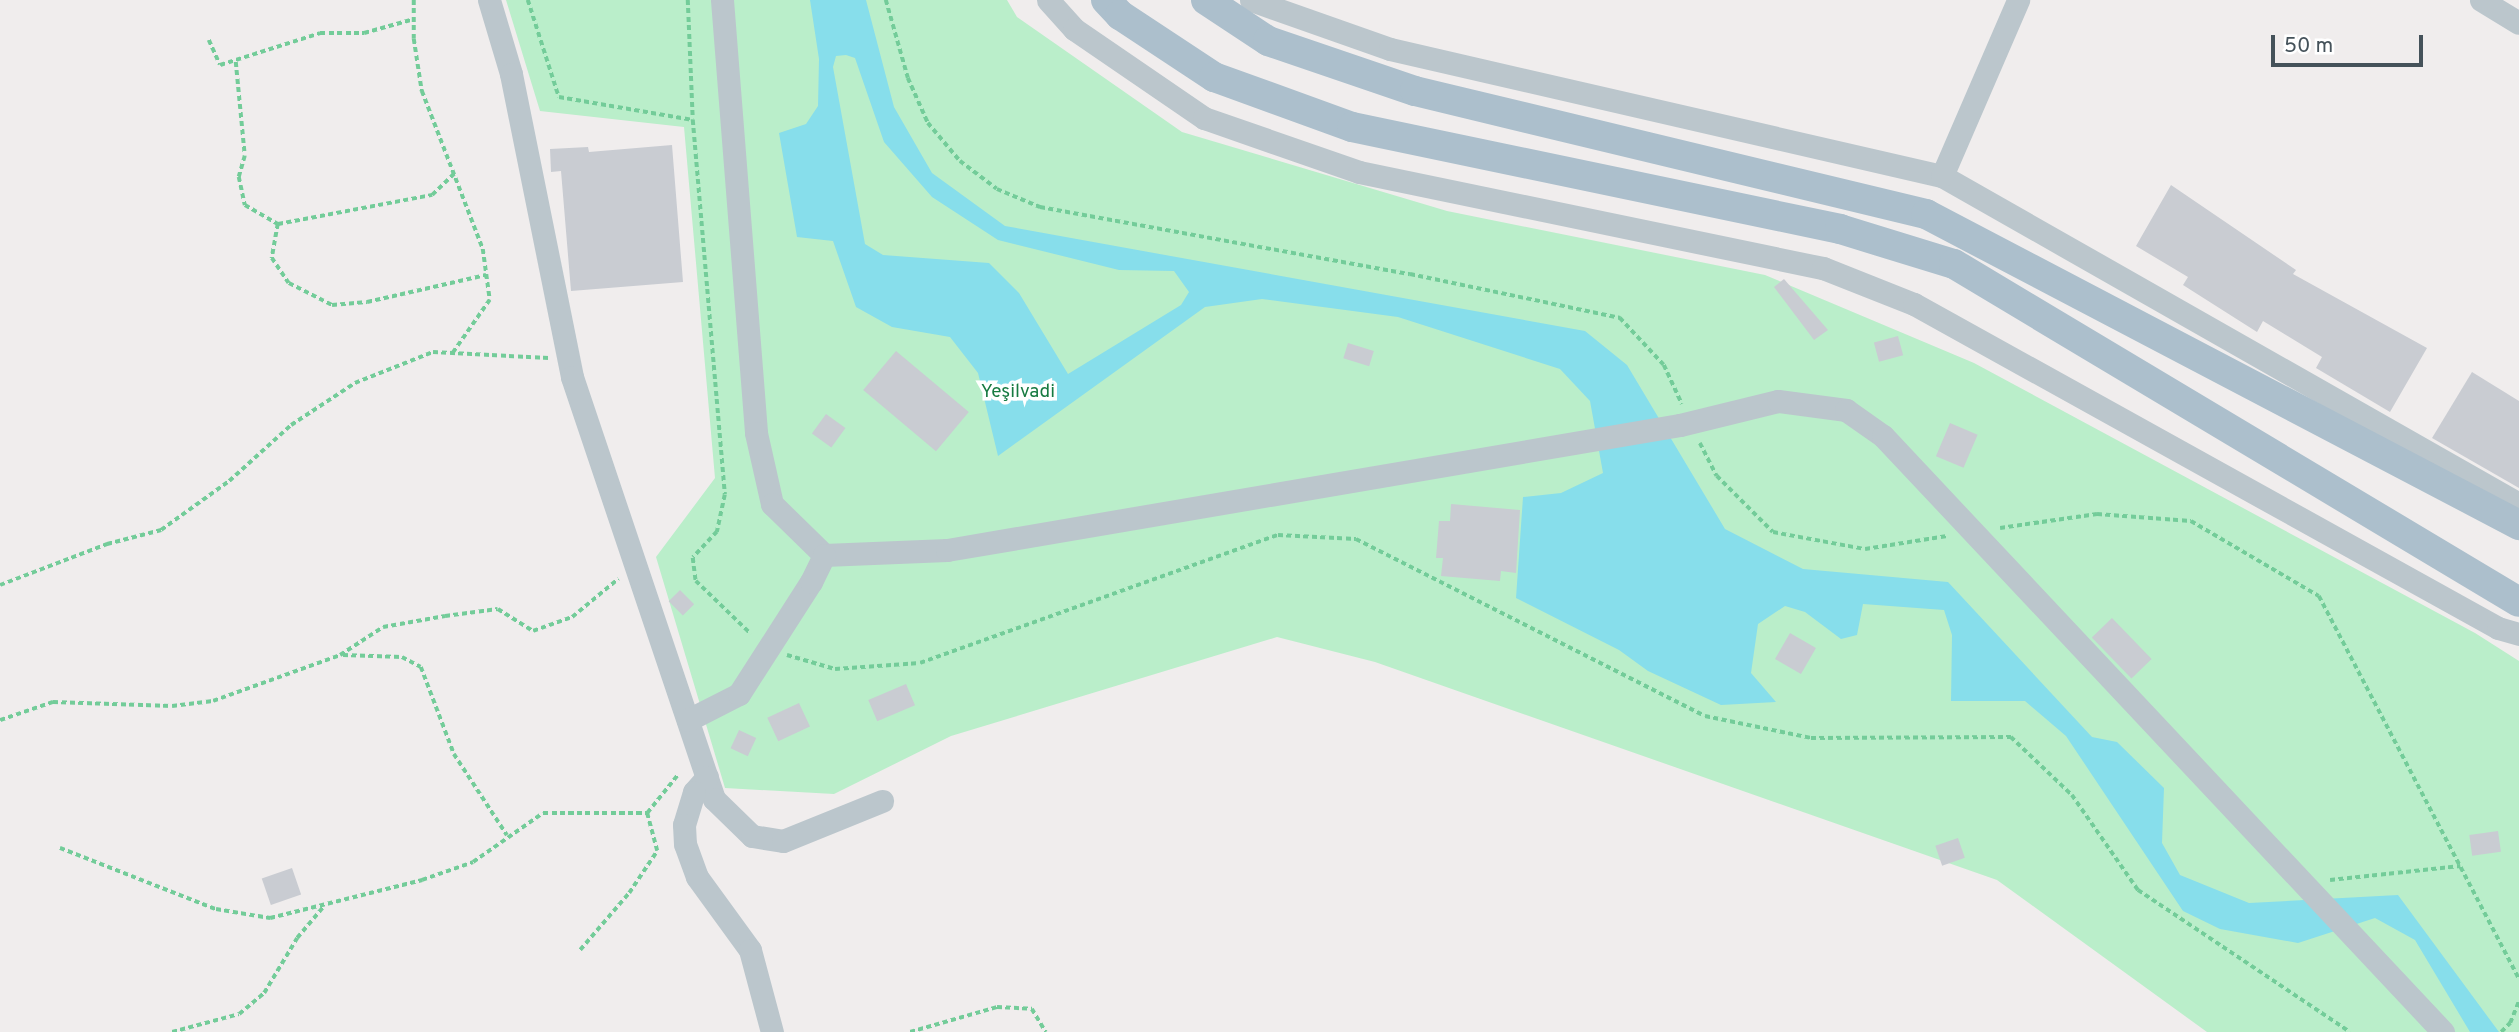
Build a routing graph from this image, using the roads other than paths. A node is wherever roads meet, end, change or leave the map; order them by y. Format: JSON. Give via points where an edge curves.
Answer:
{"nodes":[{"id":1,"x":489,"y":0,"type":"edge"},
{"id":2,"x":722,"y":0,"type":"edge"},
{"id":3,"x":1048,"y":0,"type":"edge"},
{"id":4,"x":1106,"y":0,"type":"edge"},
{"id":5,"x":1206,"y":0,"type":"edge"},
{"id":6,"x":1251,"y":0,"type":"edge"},
{"id":7,"x":2018,"y":0,"type":"edge"},
{"id":8,"x":2481,"y":0,"type":"edge"},
{"id":9,"x":2519,"y":23,"type":"edge"},
{"id":10,"x":1942,"y":176,"type":"junction"},
{"id":11,"x":2519,"y":504,"type":"edge"},
{"id":12,"x":2519,"y":525,"type":"edge"},
{"id":13,"x":824,"y":555,"type":"junction"},
{"id":14,"x":2519,"y":602,"type":"edge"},
{"id":15,"x":2519,"y":634,"type":"edge"},
{"id":16,"x":688,"y":720,"type":"junction"},
{"id":17,"x":707,"y":777,"type":"junction"},
{"id":18,"x":882,"y":801,"type":"dead end"},
{"id":19,"x":772,"y":1032,"type":"edge"},
{"id":20,"x":2443,"y":1032,"type":"edge"}],
"edges":[{"from":1,"to":16,"type":"street","via":[[511,74],[569,359]]},
{"from":2,"to":13,"type":"street","via":[[756,433],[772,504]]},
{"from":3,"to":15,"type":"street","via":[[1074,29],[1204,118],[1359,172],[1823,268],[1914,304],[2498,628]]},
{"from":4,"to":14,"type":"main road","via":[[1120,15],[1214,77],[1352,127],[1840,229],[1954,264]]},
{"from":5,"to":12,"type":"main road","via":[[1268,41],[1415,91],[1926,214]]},
{"from":6,"to":10,"type":"street","via":[[1390,49]]},
{"from":7,"to":10,"type":"street"},
{"from":8,"to":9,"type":"street"},
{"from":10,"to":11,"type":"street"},
{"from":13,"to":16,"type":"street","via":[[739,694]]},
{"from":13,"to":20,"type":"street","via":[[947,550],[1685,424],[1778,401],[1846,410],[1883,436]]},
{"from":16,"to":17,"type":"street"},
{"from":17,"to":18,"type":"street","via":[[714,799],[752,836],[783,841]]},
{"from":17,"to":19,"type":"street","via":[[694,792],[684,825],[685,844],[697,877],[750,950]]}]}
